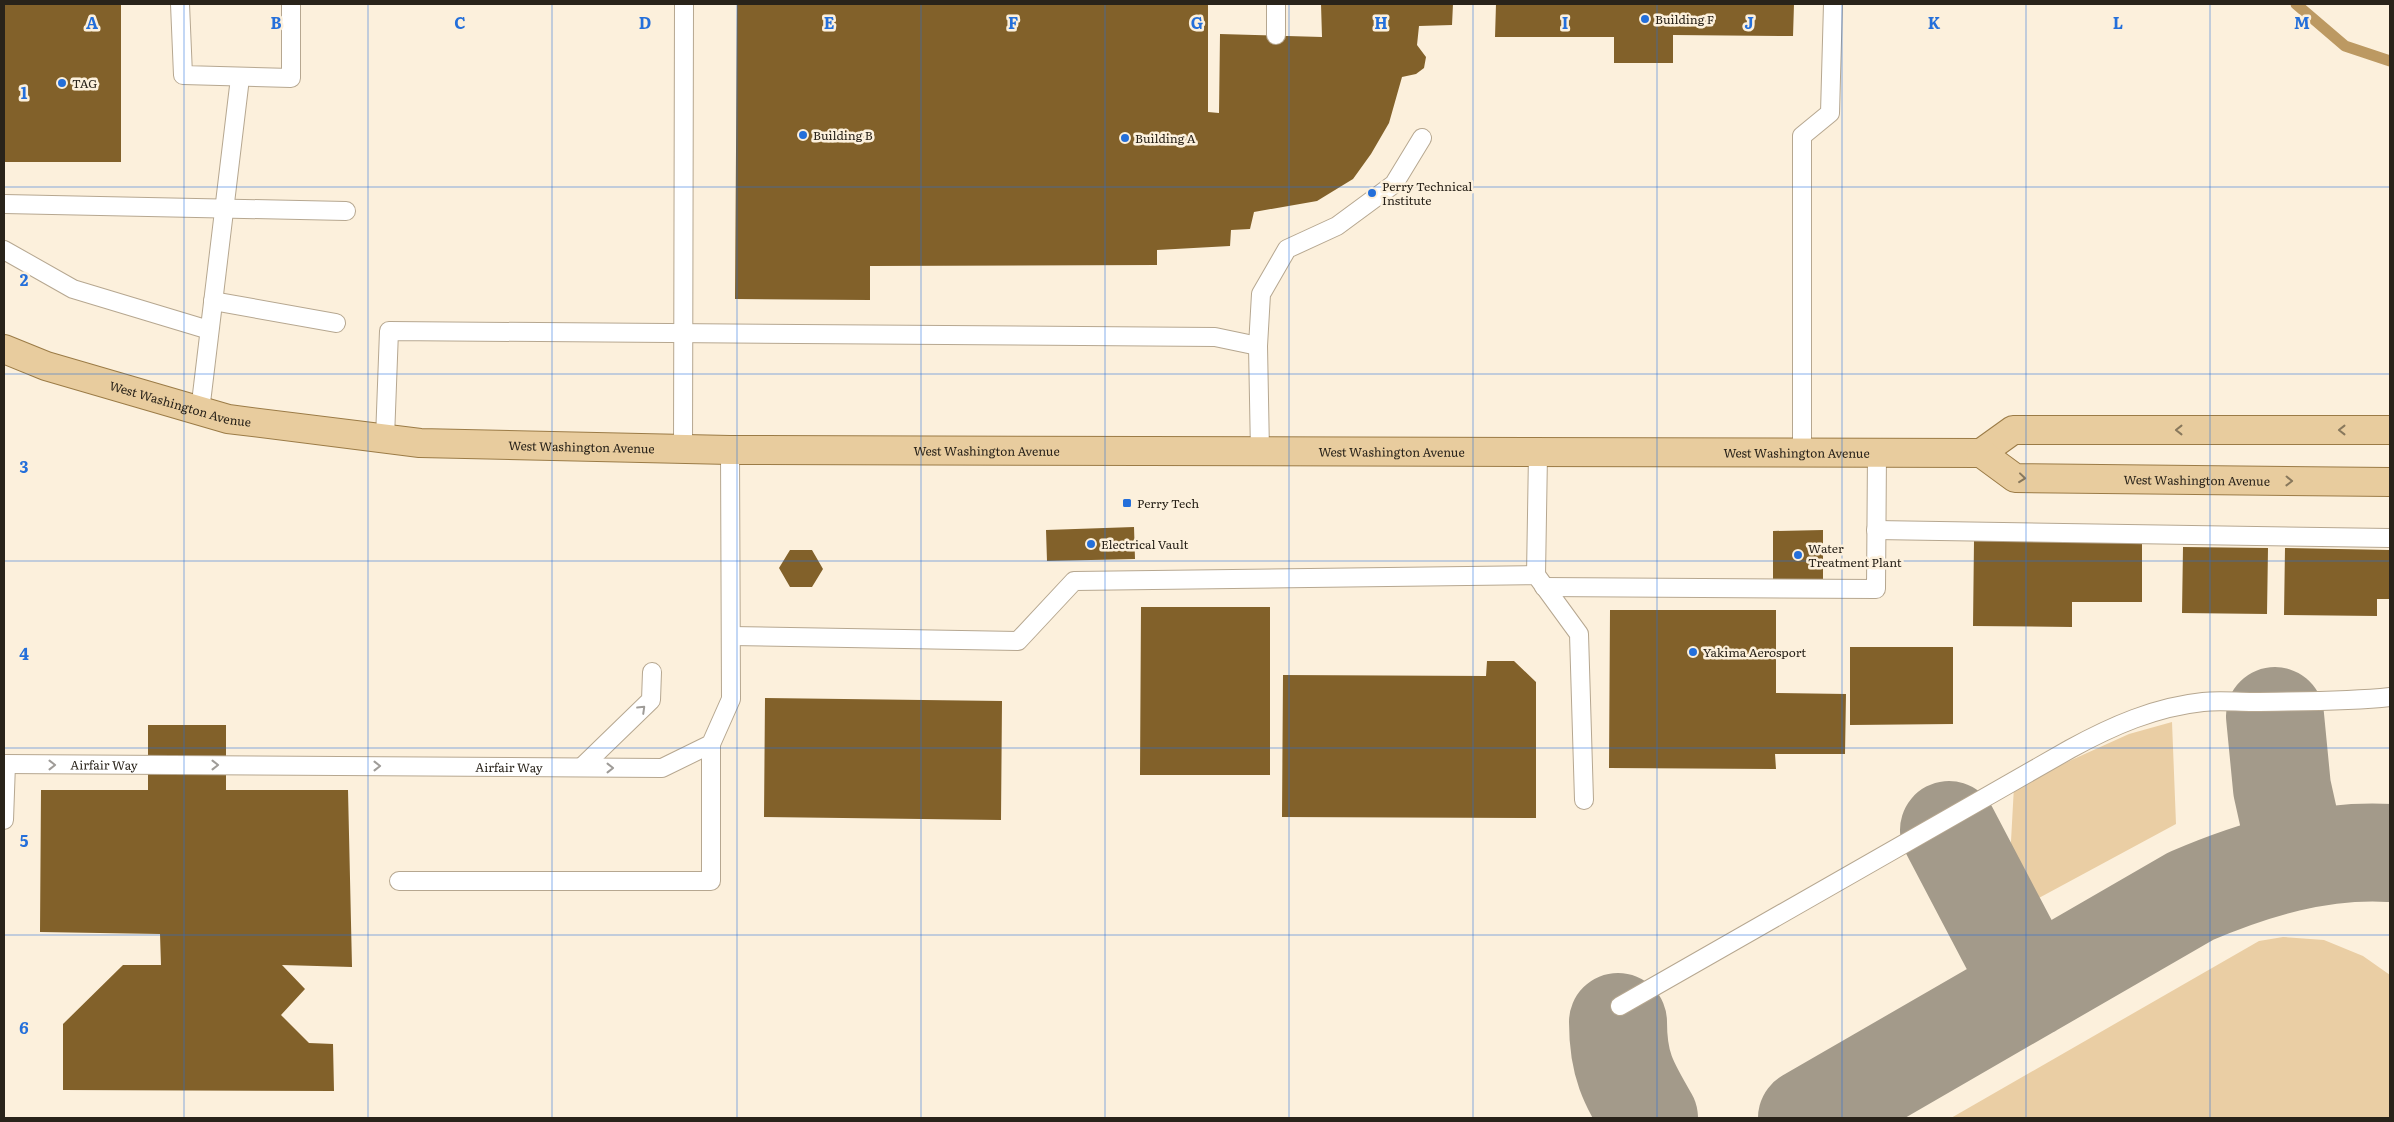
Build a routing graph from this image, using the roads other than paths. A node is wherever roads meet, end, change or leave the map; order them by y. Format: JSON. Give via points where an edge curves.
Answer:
{"nodes":[{"id":1,"x":180,"y":4,"type":"edge"},
{"id":2,"x":290,"y":4,"type":"edge"},
{"id":3,"x":684,"y":4,"type":"edge"},
{"id":4,"x":1276,"y":4,"type":"edge"},
{"id":5,"x":1833,"y":4,"type":"edge"},
{"id":6,"x":1276,"y":35,"type":"dead end"},
{"id":7,"x":240,"y":78,"type":"junction"},
{"id":8,"x":1422,"y":138,"type":"dead end"},
{"id":9,"x":4,"y":204,"type":"edge"},
{"id":10,"x":224,"y":208,"type":"junction"},
{"id":11,"x":346,"y":211,"type":"dead end"},
{"id":12,"x":4,"y":250,"type":"edge"},
{"id":13,"x":213,"y":301,"type":"junction"},
{"id":14,"x":336,"y":323,"type":"dead end"},
{"id":15,"x":210,"y":330,"type":"junction"},
{"id":16,"x":684,"y":334,"type":"junction"},
{"id":17,"x":1258,"y":346,"type":"junction"},
{"id":18,"x":4,"y":349,"type":"edge"},
{"id":19,"x":200,"y":410,"type":"junction"},
{"id":20,"x":2390,"y":430,"type":"edge"},
{"id":21,"x":385,"y":438,"type":"junction"},
{"id":22,"x":683,"y":449,"type":"junction"},
{"id":23,"x":730,"y":450,"type":"junction"},
{"id":24,"x":1260,"y":452,"type":"junction"},
{"id":25,"x":1802,"y":453,"type":"junction"},
{"id":26,"x":1877,"y":453,"type":"junction"},
{"id":27,"x":1981,"y":453,"type":"junction"},
{"id":28,"x":1538,"y":454,"type":"junction"},
{"id":29,"x":2390,"y":482,"type":"edge"},
{"id":30,"x":1876,"y":530,"type":"junction"},
{"id":31,"x":2390,"y":538,"type":"edge"},
{"id":32,"x":1540,"y":581,"type":"junction"},
{"id":33,"x":731,"y":636,"type":"junction"},
{"id":34,"x":652,"y":672,"type":"dead end"},
{"id":35,"x":2390,"y":697,"type":"edge"},
{"id":36,"x":711,"y":744,"type":"junction"},
{"id":37,"x":5,"y":764,"type":"edge"},
{"id":38,"x":582,"y":767,"type":"junction"},
{"id":39,"x":1584,"y":800,"type":"dead end"},
{"id":40,"x":4,"y":820,"type":"edge"},
{"id":41,"x":399,"y":881,"type":"dead end"},
{"id":42,"x":1620,"y":1006,"type":"dead end"}],
"edges":[{"from":1,"to":7,"type":"lane","via":[[183,75]]},
{"from":2,"to":7,"type":"lane","via":[[290,78]]},
{"from":3,"to":16,"type":"lane"},
{"from":4,"to":6,"type":"lane"},
{"from":5,"to":25,"type":"lane","via":[[1830,113],[1802,136]]},
{"from":7,"to":10,"type":"lane"},
{"from":8,"to":17,"type":"lane","via":[[1394,184],[1338,226],[1287,249],[1261,294]]},
{"from":9,"to":10,"type":"lane"},
{"from":10,"to":11,"type":"lane"},
{"from":10,"to":13,"type":"lane"},
{"from":12,"to":15,"type":"lane","via":[[72,289]]},
{"from":13,"to":14,"type":"lane"},
{"from":13,"to":15,"type":"lane"},
{"from":15,"to":19,"type":"lane"},
{"from":16,"to":17,"type":"lane","via":[[1215,337]]},
{"from":16,"to":21,"type":"lane","via":[[389,331]]},
{"from":16,"to":22,"type":"lane"},
{"from":17,"to":24,"type":"lane"},
{"from":18,"to":19,"type":"main road","name":"West Washington Avenue","via":[[46,366]]},
{"from":19,"to":21,"type":"main road","name":"West Washington Avenue","via":[[228,419]]},
{"from":20,"to":27,"type":"main road","one_way":true,"via":[[2013,430]]},
{"from":21,"to":22,"type":"main road","name":"West Washington Avenue","via":[[420,443]]},
{"from":22,"to":23,"type":"main road","name":"West Washington Avenue"},
{"from":23,"to":24,"type":"main road","name":"West Washington Avenue"},
{"from":23,"to":33,"type":"lane"},
{"from":24,"to":28,"type":"main road","name":"West Washington Avenue"},
{"from":25,"to":26,"type":"main road","name":"West Washington Avenue"},
{"from":25,"to":28,"type":"main road","name":"West Washington Avenue"},
{"from":26,"to":27,"type":"main road","name":"West Washington Avenue"},
{"from":26,"to":30,"type":"lane"},
{"from":27,"to":29,"type":"main road","name":"West Washington Avenue","one_way":true,"via":[[2016,478]]},
{"from":28,"to":32,"type":"lane"},
{"from":30,"to":31,"type":"lane"},
{"from":30,"to":32,"type":"lane","via":[[1876,589]]},
{"from":32,"to":33,"type":"lane","via":[[1074,581],[1018,641]]},
{"from":32,"to":39,"type":"lane","via":[[1579,634]]},
{"from":33,"to":36,"type":"lane","via":[[731,699]]},
{"from":38,"to":34,"type":"lane","one_way":true,"via":[[651,700]]},
{"from":35,"to":42,"type":"lane","via":[[2358,701],[2203,702],[2134,718],[2078,745]]},
{"from":38,"to":36,"type":"lane","name":"Airfair Way","one_way":true,"via":[[662,768]]},
{"from":36,"to":41,"type":"lane","via":[[711,881]]},
{"from":37,"to":38,"type":"lane","name":"Airfair Way","one_way":true},
{"from":37,"to":40,"type":"lane"}]}
